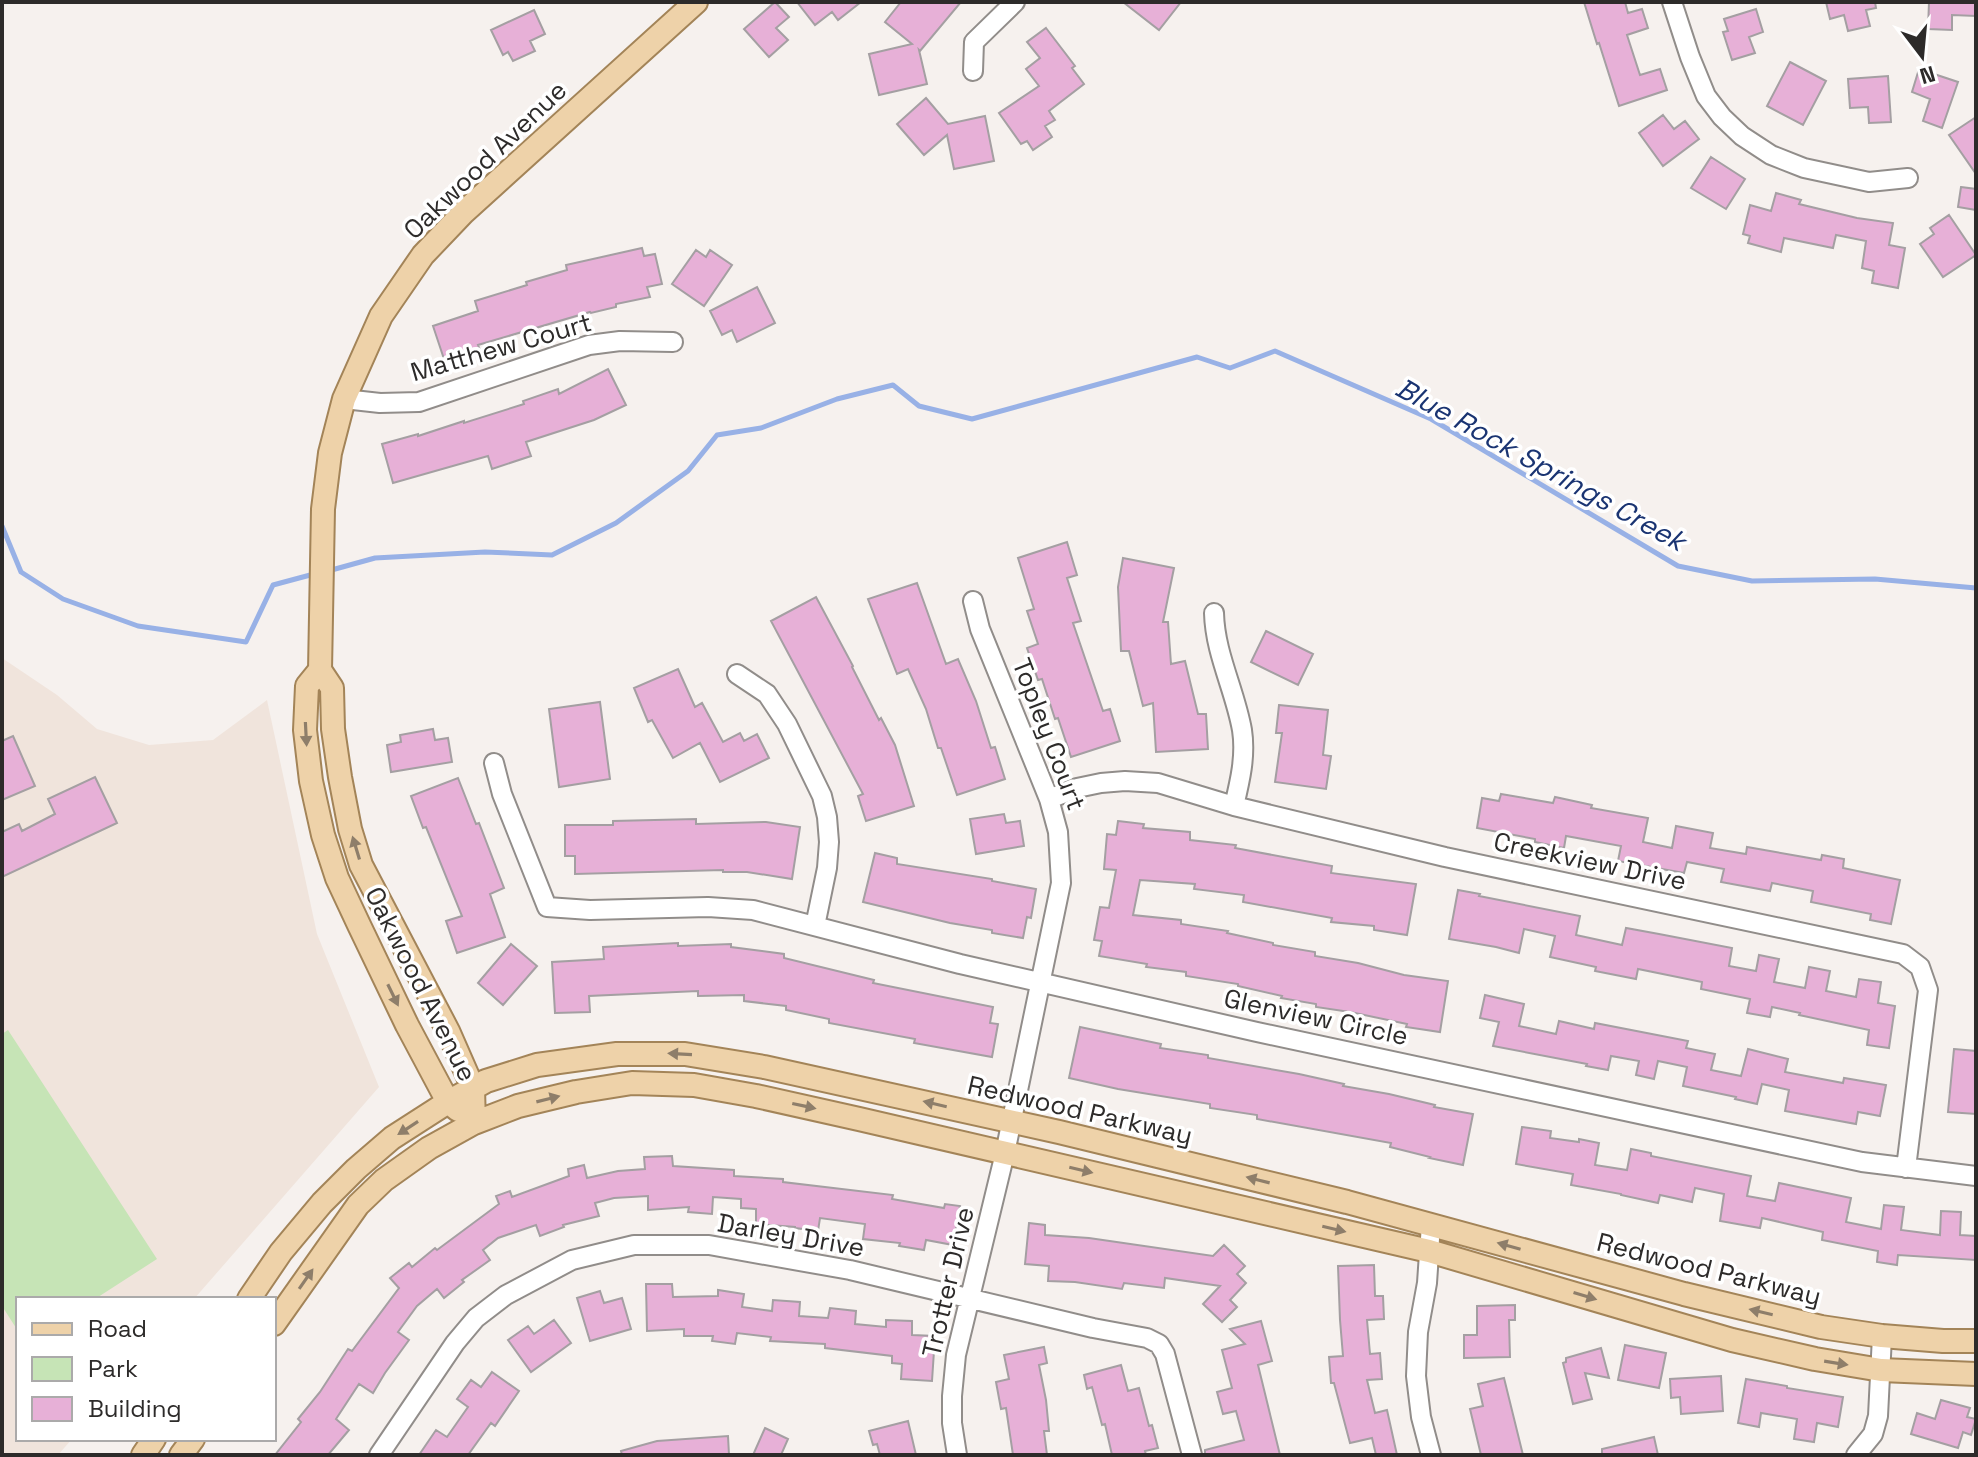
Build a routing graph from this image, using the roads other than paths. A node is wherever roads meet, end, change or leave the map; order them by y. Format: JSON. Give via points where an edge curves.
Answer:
{"nodes":[{"id":1,"x":696,"y":2,"type":"edge"},
{"id":2,"x":1015,"y":2,"type":"edge"},
{"id":3,"x":1672,"y":2,"type":"edge"},
{"id":4,"x":973,"y":71,"type":"dead end"},
{"id":5,"x":1908,"y":178,"type":"dead end"},
{"id":6,"x":673,"y":342,"type":"dead end"},
{"id":7,"x":344,"y":399,"type":"junction"},
{"id":8,"x":973,"y":601,"type":"dead end"},
{"id":9,"x":1214,"y":613,"type":"dead end"},
{"id":10,"x":320,"y":670,"type":"junction"},
{"id":11,"x":737,"y":674,"type":"dead end"},
{"id":12,"x":494,"y":763,"type":"dead end"},
{"id":13,"x":1049,"y":799,"type":"junction"},
{"id":14,"x":1234,"y":806,"type":"junction"},
{"id":15,"x":815,"y":926,"type":"junction"},
{"id":16,"x":1041,"y":982,"type":"junction"},
{"id":17,"x":473,"y":1088,"type":"junction"},
{"id":18,"x":448,"y":1102,"type":"junction"},
{"id":19,"x":1010,"y":1122,"type":"junction"},
{"id":20,"x":474,"y":1123,"type":"junction"},
{"id":21,"x":1005,"y":1153,"type":"junction"},
{"id":22,"x":1906,"y":1168,"type":"junction"},
{"id":23,"x":1976,"y":1176,"type":"edge"},
{"id":24,"x":1431,"y":1224,"type":"junction"},
{"id":25,"x":1429,"y":1251,"type":"junction"},
{"id":26,"x":250,"y":1297,"type":"edge"},
{"id":27,"x":970,"y":1299,"type":"junction"},
{"id":28,"x":276,"y":1321,"type":"edge"},
{"id":29,"x":1882,"y":1336,"type":"junction"},
{"id":30,"x":1976,"y":1341,"type":"edge"},
{"id":31,"x":1881,"y":1370,"type":"junction"},
{"id":32,"x":1976,"y":1374,"type":"edge"},
{"id":33,"x":379,"y":1455,"type":"edge"},
{"id":34,"x":957,"y":1455,"type":"edge"},
{"id":35,"x":1192,"y":1455,"type":"edge"},
{"id":36,"x":1431,"y":1455,"type":"edge"},
{"id":37,"x":1856,"y":1455,"type":"edge"}],
"edges":[{"from":1,"to":7,"type":"main road","name":"Oakwood Avenue","via":[[423,255],[381,316]]},
{"from":2,"to":4,"type":"street","via":[[974,42]]},
{"from":3,"to":5,"type":"street","via":[[1706,96],[1742,136],[1804,168],[1869,182]]},
{"from":6,"to":7,"type":"street","name":"Matthew Court","via":[[589,345],[419,402]]},
{"from":7,"to":10,"type":"main road","name":"Oakwood Avenue","via":[[323,509]]},
{"from":8,"to":13,"type":"street","name":"Topley Court"},
{"from":9,"to":14,"type":"street","via":[[1214,633],[1242,733]]},
{"from":17,"to":10,"type":"main road","name":"Oakwood Avenue","one_way":true,"via":[[361,865],[340,777],[332,688]]},
{"from":10,"to":18,"type":"main road","name":"Oakwood Avenue","one_way":true,"via":[[307,686],[305,730],[323,835],[359,925]]},
{"from":11,"to":15,"type":"street","via":[[767,694],[822,796],[829,842]]},
{"from":12,"to":15,"type":"street","name":"Glenview Circle","via":[[547,907],[753,910]]},
{"from":13,"to":14,"type":"street","name":"Creekview Drive","via":[[1077,788],[1125,781],[1158,783]]},
{"from":13,"to":16,"type":"street","name":"Topley Court","via":[[1058,832],[1061,883]]},
{"from":14,"to":22,"type":"street","name":"Creekview Drive","via":[[1445,857],[1903,954],[1920,967],[1928,990]]},
{"from":15,"to":16,"type":"street","name":"Glenview Circle"},
{"from":16,"to":19,"type":"street","name":"Topley Court"},
{"from":16,"to":22,"type":"street","name":"Glenview Circle"},
{"from":17,"to":18,"type":"main road","name":"Redwood Parkway"},
{"from":19,"to":17,"type":"main road","name":"Redwood Parkway","one_way":true,"via":[[685,1054],[617,1054],[537,1065]]},
{"from":17,"to":20,"type":"main road","name":"Oakwood Avenue"},
{"from":18,"to":20,"type":"main road","name":"Oakwood Avenue"},
{"from":18,"to":26,"type":"main road","name":"Redwood Parkway","one_way":true,"via":[[356,1169],[281,1252]]},
{"from":19,"to":21,"type":"street","name":"Trotter Drive"},
{"from":24,"to":19,"type":"main road","name":"Redwood Parkway","one_way":true},
{"from":20,"to":21,"type":"main road","one_way":true,"via":[[576,1092],[632,1083],[694,1085]]},
{"from":28,"to":20,"type":"main road","one_way":true,"via":[[358,1205],[429,1148]]},
{"from":21,"to":25,"type":"main road","one_way":true},
{"from":21,"to":27,"type":"street","name":"Trotter Drive"},
{"from":22,"to":23,"type":"street","name":"Glenview Circle"},
{"from":24,"to":25,"type":"street"},
{"from":29,"to":24,"type":"main road","name":"Redwood Parkway","one_way":true,"via":[[1684,1294]]},
{"from":25,"to":31,"type":"main road","one_way":true,"via":[[1732,1340]]},
{"from":25,"to":36,"type":"street","via":[[1416,1376]]},
{"from":27,"to":33,"type":"street","name":"Darley Drive","via":[[850,1270],[709,1245],[634,1245],[572,1260],[506,1295],[476,1318]]},
{"from":27,"to":34,"type":"street","name":"Trotter Drive","via":[[952,1396]]},
{"from":27,"to":35,"type":"street","name":"Darley Drive","via":[[1159,1344]]},
{"from":29,"to":30,"type":"main road","name":"Redwood Parkway"},
{"from":29,"to":31,"type":"street"},
{"from":31,"to":32,"type":"main road"},
{"from":31,"to":37,"type":"street","via":[[1873,1434]]}]}
